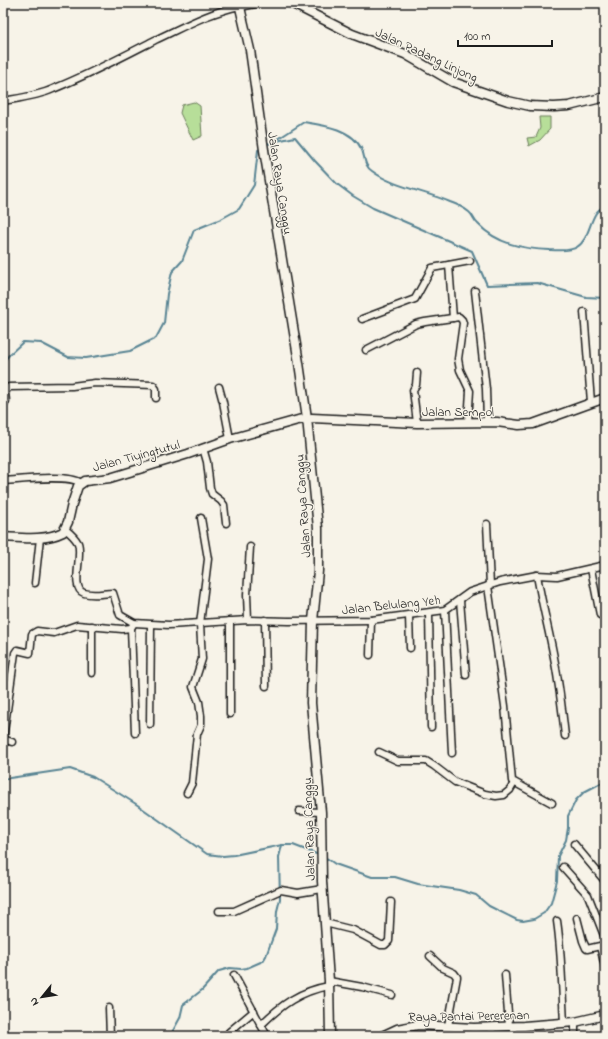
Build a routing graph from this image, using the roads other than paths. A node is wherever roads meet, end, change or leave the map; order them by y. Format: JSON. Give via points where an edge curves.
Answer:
{"nodes":[{"id":1,"x":255,"y":3,"type":"edge"},
{"id":2,"x":291,"y":3,"type":"edge"},
{"id":3,"x":239,"y":5,"type":"edge"},
{"id":4,"x":605,"y":96,"type":"edge"},
{"id":5,"x":3,"y":101,"type":"edge"},
{"id":6,"x":470,"y":261,"type":"dead end"},
{"id":7,"x":449,"y":265,"type":"junction"},
{"id":8,"x":476,"y":291,"type":"dead end"},
{"id":9,"x":584,"y":312,"type":"dead end"},
{"id":10,"x":453,"y":318,"type":"junction"},
{"id":11,"x":362,"y":319,"type":"dead end"},
{"id":12,"x":366,"y":350,"type":"dead end"},
{"id":13,"x":417,"y":373,"type":"dead end"},
{"id":14,"x":219,"y":387,"type":"dead end"},
{"id":15,"x":156,"y":398,"type":"dead end"},
{"id":16,"x":605,"y":398,"type":"edge"},
{"id":17,"x":591,"y":402,"type":"junction"},
{"id":18,"x":3,"y":405,"type":"edge"},
{"id":19,"x":307,"y":418,"type":"junction"},
{"id":20,"x":468,"y":422,"type":"junction"},
{"id":21,"x":487,"y":422,"type":"junction"},
{"id":22,"x":417,"y":423,"type":"junction"},
{"id":23,"x":230,"y":439,"type":"junction"},
{"id":24,"x":203,"y":448,"type":"junction"},
{"id":25,"x":3,"y":481,"type":"edge"},
{"id":26,"x":81,"y":483,"type":"junction"},
{"id":27,"x":201,"y":518,"type":"dead end"},
{"id":28,"x":226,"y":523,"type":"dead end"},
{"id":29,"x":487,"y":524,"type":"dead end"},
{"id":30,"x":65,"y":529,"type":"junction"},
{"id":31,"x":3,"y":537,"type":"edge"},
{"id":32,"x":40,"y":538,"type":"junction"},
{"id":33,"x":250,"y":547,"type":"dead end"},
{"id":34,"x":605,"y":565,"type":"edge"},
{"id":35,"x":591,"y":569,"type":"junction"},
{"id":36,"x":537,"y":575,"type":"junction"},
{"id":37,"x":35,"y":583,"type":"dead end"},
{"id":38,"x":489,"y":586,"type":"junction"},
{"id":39,"x":460,"y":600,"type":"junction"},
{"id":40,"x":446,"y":610,"type":"junction"},
{"id":41,"x":429,"y":613,"type":"junction"},
{"id":42,"x":600,"y":615,"type":"dead end"},
{"id":43,"x":409,"y":616,"type":"junction"},
{"id":44,"x":248,"y":620,"type":"junction"},
{"id":45,"x":265,"y":620,"type":"junction"},
{"id":46,"x":371,"y":620,"type":"junction"},
{"id":47,"x":230,"y":621,"type":"junction"},
{"id":48,"x":313,"y":621,"type":"junction"},
{"id":49,"x":200,"y":624,"type":"junction"},
{"id":50,"x":151,"y":625,"type":"junction"},
{"id":51,"x":92,"y":626,"type":"junction"},
{"id":52,"x":132,"y":626,"type":"junction"},
{"id":53,"x":410,"y":648,"type":"dead end"},
{"id":54,"x":370,"y":655,"type":"dead end"},
{"id":55,"x":92,"y":674,"type":"dead end"},
{"id":56,"x":466,"y":675,"type":"dead end"},
{"id":57,"x":266,"y":686,"type":"dead end"},
{"id":58,"x":230,"y":714,"type":"dead end"},
{"id":59,"x":150,"y":724,"type":"dead end"},
{"id":60,"x":431,"y":727,"type":"dead end"},
{"id":61,"x":135,"y":733,"type":"dead end"},
{"id":62,"x":565,"y":736,"type":"dead end"},
{"id":63,"x":12,"y":742,"type":"dead end"},
{"id":64,"x":380,"y":752,"type":"dead end"},
{"id":65,"x":452,"y":754,"type":"dead end"},
{"id":66,"x":514,"y":783,"type":"junction"},
{"id":67,"x":187,"y":793,"type":"dead end"},
{"id":68,"x":552,"y":803,"type":"dead end"},
{"id":69,"x":299,"y":811,"type":"dead end"},
{"id":70,"x":321,"y":812,"type":"junction"},
{"id":71,"x":574,"y":844,"type":"dead end"},
{"id":72,"x":563,"y":867,"type":"dead end"},
{"id":73,"x":605,"y":881,"type":"edge"},
{"id":74,"x":322,"y":889,"type":"junction"},
{"id":75,"x":391,"y":902,"type":"dead end"},
{"id":76,"x":220,"y":911,"type":"dead end"},
{"id":77,"x":578,"y":918,"type":"dead end"},
{"id":78,"x":557,"y":921,"type":"dead end"},
{"id":79,"x":325,"y":923,"type":"junction"},
{"id":80,"x":605,"y":938,"type":"edge"},
{"id":81,"x":602,"y":944,"type":"edge"},
{"id":82,"x":430,"y":956,"type":"dead end"},
{"id":83,"x":605,"y":967,"type":"edge"},
{"id":84,"x":234,"y":975,"type":"dead end"},
{"id":85,"x":505,"y":975,"type":"dead end"},
{"id":86,"x":329,"y":984,"type":"junction"},
{"id":87,"x":392,"y":995,"type":"dead end"},
{"id":88,"x":109,"y":1008,"type":"dead end"},
{"id":89,"x":254,"y":1011,"type":"junction"},
{"id":90,"x":605,"y":1015,"type":"edge"},
{"id":91,"x":575,"y":1022,"type":"junction"},
{"id":92,"x":564,"y":1023,"type":"junction"},
{"id":93,"x":261,"y":1025,"type":"junction"},
{"id":94,"x":448,"y":1026,"type":"junction"},
{"id":95,"x":511,"y":1026,"type":"junction"},
{"id":96,"x":229,"y":1032,"type":"dead end"},
{"id":97,"x":474,"y":1032,"type":"edge"},
{"id":98,"x":492,"y":1032,"type":"edge"},
{"id":99,"x":110,"y":1036,"type":"edge"},
{"id":100,"x":267,"y":1036,"type":"edge"},
{"id":101,"x":330,"y":1036,"type":"edge"},
{"id":102,"x":382,"y":1036,"type":"edge"},
{"id":103,"x":515,"y":1036,"type":"edge"},
{"id":104,"x":575,"y":1036,"type":"edge"}],
"edges":[{"from":1,"to":3,"type":"street"},
{"from":2,"to":4,"type":"street","name":"Jalan Padang Linjong","via":[[352,34],[405,54],[453,82],[508,101],[530,106],[554,107],[569,106]]},
{"from":3,"to":5,"type":"street","via":[[202,18],[53,89]]},
{"from":3,"to":19,"type":"street","name":"Jalan Raya Canggu","via":[[250,50]]},
{"from":6,"to":7,"type":"street"},
{"from":7,"to":10,"type":"street"},
{"from":7,"to":11,"type":"street","via":[[432,268],[415,299]]},
{"from":8,"to":21,"type":"street"},
{"from":9,"to":17,"type":"street"},
{"from":10,"to":12,"type":"street","via":[[416,324]]},
{"from":10,"to":20,"type":"street","via":[[459,317],[463,323],[458,359],[470,391]]},
{"from":13,"to":22,"type":"street","via":[[413,390]]},
{"from":14,"to":23,"type":"street"},
{"from":15,"to":18,"type":"street","via":[[156,389],[152,385],[95,383],[9,387],[5,392],[6,401]]},
{"from":16,"to":17,"type":"street","name":"Jalan Sempol"},
{"from":17,"to":21,"type":"street","name":"Jalan Sempol","via":[[533,424]]},
{"from":19,"to":22,"type":"street","name":"Jalan Sempol"},
{"from":19,"to":23,"type":"street","name":"Jalan Tiyingtutul"},
{"from":19,"to":48,"type":"street","name":"Jalan Raya Canggu","via":[[318,528],[318,570]]},
{"from":20,"to":21,"type":"street","name":"Jalan Sempol"},
{"from":20,"to":22,"type":"street","name":"Jalan Sempol"},
{"from":23,"to":24,"type":"street","name":"Jalan Tiyingtutul"},
{"from":24,"to":26,"type":"street","name":"Jalan Tiyingtutul","via":[[110,478]]},
{"from":24,"to":28,"type":"street","via":[[210,488],[212,494],[224,505]]},
{"from":25,"to":26,"type":"street","via":[[66,478]]},
{"from":26,"to":30,"type":"street","name":"Jalan Tiyingtutul","via":[[75,493]]},
{"from":27,"to":49,"type":"street","via":[[208,559]]},
{"from":29,"to":38,"type":"street"},
{"from":30,"to":32,"type":"street","via":[[60,533]]},
{"from":30,"to":52,"type":"street","via":[[79,544],[77,580],[80,591],[90,594],[113,593],[120,615]]},
{"from":31,"to":32,"type":"street"},
{"from":32,"to":37,"type":"street"},
{"from":33,"to":44,"type":"street"},
{"from":34,"to":35,"type":"street","name":"Jalan Belulang Yeh"},
{"from":35,"to":36,"type":"street","name":"Jalan Belulang Yeh","via":[[557,576]]},
{"from":35,"to":42,"type":"street"},
{"from":36,"to":38,"type":"street","name":"Jalan Belulang Yeh"},
{"from":36,"to":62,"type":"street","via":[[558,680]]},
{"from":38,"to":39,"type":"street","name":"Jalan Belulang Yeh","via":[[470,592]]},
{"from":38,"to":66,"type":"street","via":[[505,706],[511,780]]},
{"from":39,"to":40,"type":"street","name":"Jalan Belulang Yeh"},
{"from":39,"to":56,"type":"street"},
{"from":40,"to":41,"type":"street","name":"Jalan Belulang Yeh"},
{"from":40,"to":65,"type":"street"},
{"from":41,"to":43,"type":"street","name":"Jalan Belulang Yeh"},
{"from":41,"to":60,"type":"street"},
{"from":43,"to":46,"type":"street","name":"Jalan Belulang Yeh"},
{"from":43,"to":53,"type":"street"},
{"from":44,"to":45,"type":"street","name":"Jalan Belulang Yeh"},
{"from":44,"to":47,"type":"street","name":"Jalan Belulang Yeh"},
{"from":45,"to":48,"type":"street","name":"Jalan Belulang Yeh"},
{"from":45,"to":57,"type":"street"},
{"from":46,"to":48,"type":"street","name":"Jalan Belulang Yeh"},
{"from":46,"to":54,"type":"street"},
{"from":47,"to":49,"type":"street","name":"Jalan Belulang Yeh"},
{"from":47,"to":58,"type":"street"},
{"from":48,"to":70,"type":"street","name":"Jalan Raya Canggu","via":[[312,703]]},
{"from":49,"to":50,"type":"street","name":"Jalan Belulang Yeh"},
{"from":49,"to":67,"type":"street","via":[[202,659],[193,687],[199,702],[201,725],[197,734],[192,783]]},
{"from":50,"to":52,"type":"street","name":"Jalan Belulang Yeh"},
{"from":50,"to":59,"type":"street"},
{"from":51,"to":52,"type":"street","name":"Jalan Belulang Yeh","via":[[122,630]]},
{"from":51,"to":55,"type":"street"},
{"from":51,"to":63,"type":"street","name":"Jalan Belulang Yeh","via":[[77,625],[54,633],[37,631],[32,634],[30,653],[17,650],[3,739]]},
{"from":52,"to":61,"type":"street"},
{"from":64,"to":66,"type":"street","via":[[398,761],[426,761],[455,782],[486,794],[504,795]]},
{"from":66,"to":68,"type":"street"},
{"from":69,"to":70,"type":"street"},
{"from":70,"to":74,"type":"street","name":"Jalan Raya Canggu"},
{"from":71,"to":73,"type":"street"},
{"from":72,"to":80,"type":"street","via":[[588,895]]},
{"from":74,"to":76,"type":"street","via":[[298,893],[282,890],[234,911]]},
{"from":74,"to":79,"type":"street","name":"Jalan Raya Canggu"},
{"from":75,"to":79,"type":"street","via":[[389,941],[385,944],[381,945],[353,930]]},
{"from":77,"to":81,"type":"street","via":[[586,948]]},
{"from":78,"to":92,"type":"street"},
{"from":79,"to":86,"type":"street","name":"Jalan Raya Canggu"},
{"from":81,"to":83,"type":"street"},
{"from":82,"to":94,"type":"street","via":[[457,977]]},
{"from":84,"to":89,"type":"street"},
{"from":85,"to":95,"type":"street"},
{"from":86,"to":87,"type":"street","via":[[362,987]]},
{"from":86,"to":93,"type":"street","via":[[301,994],[276,1010]]},
{"from":86,"to":101,"type":"street","name":"Jalan Raya Canggu"},
{"from":88,"to":99,"type":"street"},
{"from":89,"to":93,"type":"street"},
{"from":89,"to":96,"type":"street"},
{"from":90,"to":91,"type":"street","name":"Raya Pantai Pererenan"},
{"from":91,"to":92,"type":"street","name":"Raya Pantai Pererenan"},
{"from":91,"to":104,"type":"street"},
{"from":92,"to":95,"type":"street","name":"Raya Pantai Pererenan"},
{"from":93,"to":100,"type":"street"},
{"from":94,"to":97,"type":"street","name":"Raya Pantai Pererenan"},
{"from":94,"to":102,"type":"street","name":"Raya Pantai Pererenan","via":[[418,1025]]},
{"from":95,"to":98,"type":"street","name":"Raya Pantai Pererenan"},
{"from":95,"to":103,"type":"street"},
{"from":97,"to":98,"type":"street","name":"Raya Pantai Pererenan"}]}
